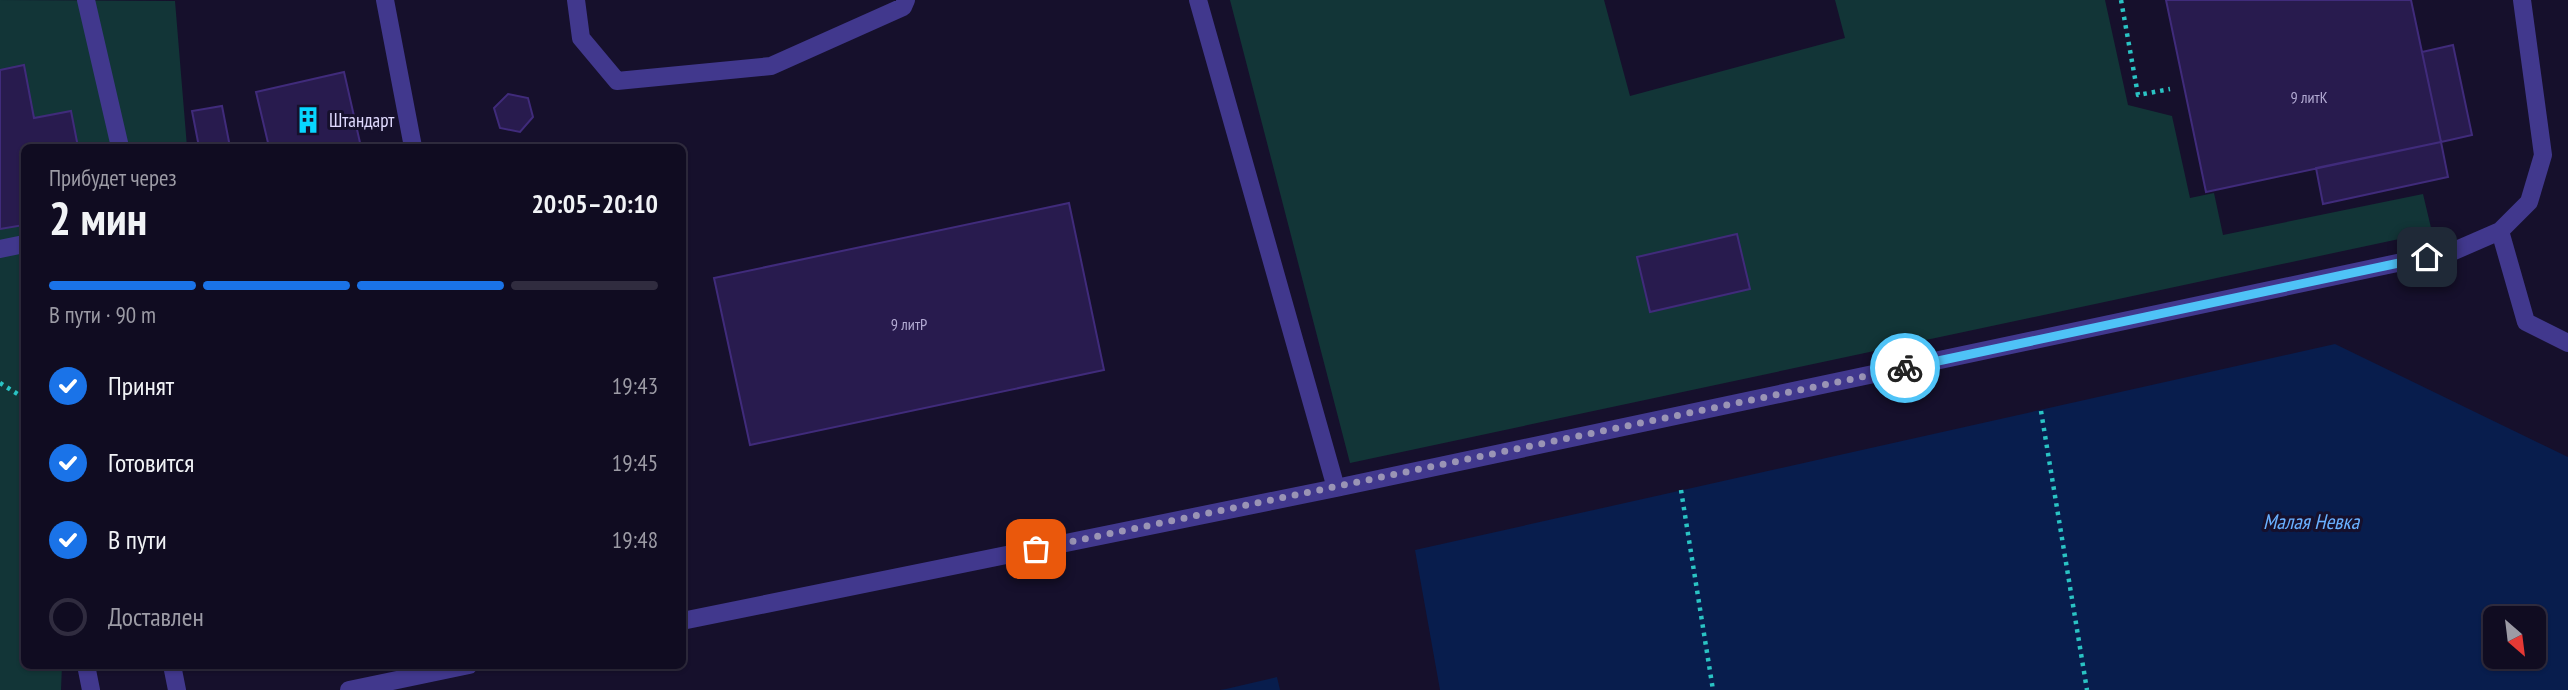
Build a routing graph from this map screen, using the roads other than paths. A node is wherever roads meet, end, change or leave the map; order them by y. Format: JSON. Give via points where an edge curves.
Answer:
{"nodes":[{"id":1,"x":86,"y":0,"type":"edge"},
{"id":2,"x":385,"y":0,"type":"edge"},
{"id":3,"x":576,"y":0,"type":"edge"},
{"id":4,"x":906,"y":0,"type":"edge"},
{"id":5,"x":1198,"y":0,"type":"edge"},
{"id":6,"x":2522,"y":0,"type":"edge"},
{"id":7,"x":119,"y":144,"type":"edge"},
{"id":8,"x":413,"y":144,"type":"edge"},
{"id":9,"x":2500,"y":231,"type":"junction"},
{"id":10,"x":21,"y":245,"type":"edge"},
{"id":11,"x":0,"y":249,"type":"edge"},
{"id":12,"x":2568,"y":343,"type":"edge"},
{"id":13,"x":1336,"y":488,"type":"junction"},
{"id":14,"x":686,"y":620,"type":"edge"},
{"id":15,"x":87,"y":669,"type":"edge"},
{"id":16,"x":173,"y":669,"type":"edge"},
{"id":17,"x":450,"y":669,"type":"edge"},
{"id":18,"x":92,"y":690,"type":"edge"},
{"id":19,"x":177,"y":690,"type":"edge"},
{"id":20,"x":349,"y":690,"type":"edge"}],
"edges":[{"from":1,"to":7,"type":"lane"},
{"from":2,"to":8,"type":"lane"},
{"from":3,"to":4,"type":"lane","via":[[581,38],[617,81],[771,66],[903,7]]},
{"from":5,"to":13,"type":"lane"},
{"from":6,"to":9,"type":"lane","via":[[2543,155],[2529,202]]},
{"from":9,"to":12,"type":"lane","via":[[2526,322]]},
{"from":9,"to":13,"type":"lane","via":[[2454,251]]},
{"from":10,"to":11,"type":"lane"},
{"from":13,"to":14,"type":"lane"},
{"from":15,"to":18,"type":"lane"},
{"from":16,"to":19,"type":"lane"},
{"from":17,"to":20,"type":"lane"}]}
